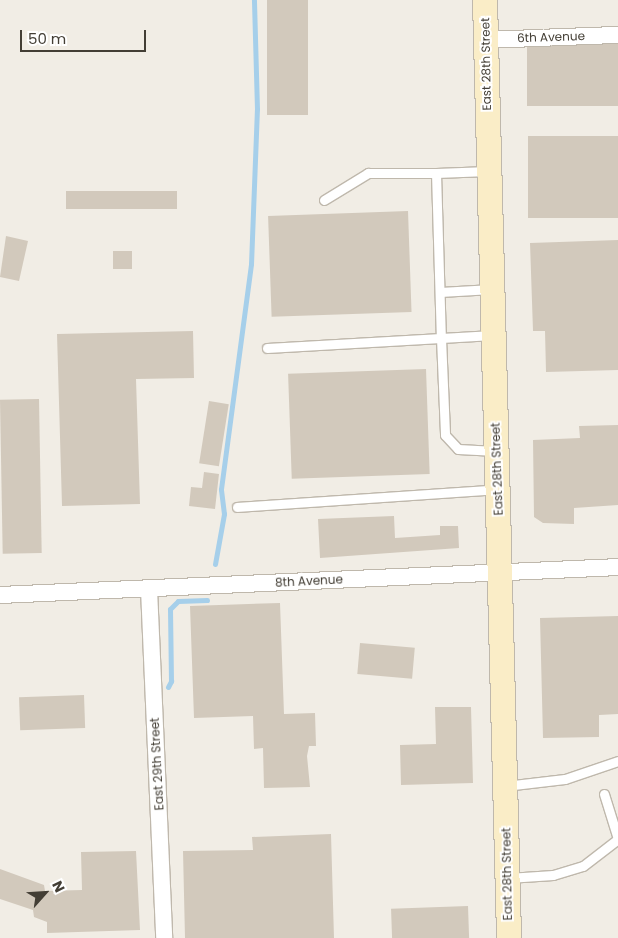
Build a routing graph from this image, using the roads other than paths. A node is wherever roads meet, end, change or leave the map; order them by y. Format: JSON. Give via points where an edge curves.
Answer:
{"nodes":[{"id":1,"x":485,"y":0,"type":"edge"},
{"id":2,"x":618,"y":35,"type":"edge"},
{"id":3,"x":485,"y":40,"type":"junction"},
{"id":4,"x":488,"y":171,"type":"junction"},
{"id":5,"x":436,"y":173,"type":"junction"},
{"id":6,"x":324,"y":200,"type":"dead end"},
{"id":7,"x":492,"y":289,"type":"junction"},
{"id":8,"x":440,"y":292,"type":"junction"},
{"id":9,"x":493,"y":335,"type":"junction"},
{"id":10,"x":441,"y":338,"type":"junction"},
{"id":11,"x":267,"y":348,"type":"dead end"},
{"id":12,"x":497,"y":451,"type":"junction"},
{"id":13,"x":498,"y":489,"type":"junction"},
{"id":14,"x":237,"y":507,"type":"dead end"},
{"id":15,"x":618,"y":567,"type":"edge"},
{"id":16,"x":500,"y":572,"type":"junction"},
{"id":17,"x":149,"y":589,"type":"junction"},
{"id":18,"x":0,"y":595,"type":"edge"},
{"id":19,"x":618,"y":761,"type":"edge"},
{"id":20,"x":505,"y":786,"type":"junction"},
{"id":21,"x":604,"y":794,"type":"dead end"},
{"id":22,"x":618,"y":839,"type":"edge"},
{"id":23,"x":507,"y":878,"type":"junction"},
{"id":24,"x":164,"y":938,"type":"edge"},
{"id":25,"x":509,"y":938,"type":"edge"}],
"edges":[{"from":1,"to":3,"type":"street","name":"East 28th Street"},
{"from":2,"to":3,"type":"street","name":"6th Avenue"},
{"from":3,"to":4,"type":"street","name":"East 28th Street"},
{"from":4,"to":5,"type":"lane"},
{"from":4,"to":7,"type":"street","name":"East 28th Street"},
{"from":5,"to":6,"type":"lane","via":[[368,173]]},
{"from":5,"to":8,"type":"lane"},
{"from":7,"to":8,"type":"lane"},
{"from":7,"to":9,"type":"street","name":"East 28th Street"},
{"from":8,"to":10,"type":"lane"},
{"from":9,"to":10,"type":"lane"},
{"from":9,"to":12,"type":"street","name":"East 28th Street"},
{"from":10,"to":11,"type":"lane"},
{"from":10,"to":12,"type":"lane","via":[[445,435],[458,448]]},
{"from":12,"to":13,"type":"street","name":"East 28th Street"},
{"from":13,"to":14,"type":"lane"},
{"from":13,"to":16,"type":"street","name":"East 28th Street"},
{"from":15,"to":16,"type":"street","name":"8th Avenue"},
{"from":16,"to":17,"type":"street","name":"8th Avenue"},
{"from":16,"to":20,"type":"street","name":"East 28th Street"},
{"from":17,"to":18,"type":"street","name":"8th Avenue"},
{"from":17,"to":24,"type":"street","name":"East 29th Street"},
{"from":19,"to":20,"type":"lane","via":[[565,779]]},
{"from":20,"to":23,"type":"street","name":"East 28th Street"},
{"from":21,"to":22,"type":"lane"},
{"from":22,"to":23,"type":"lane","via":[[583,866],[554,875]]},
{"from":23,"to":25,"type":"street","name":"East 28th Street"}]}
